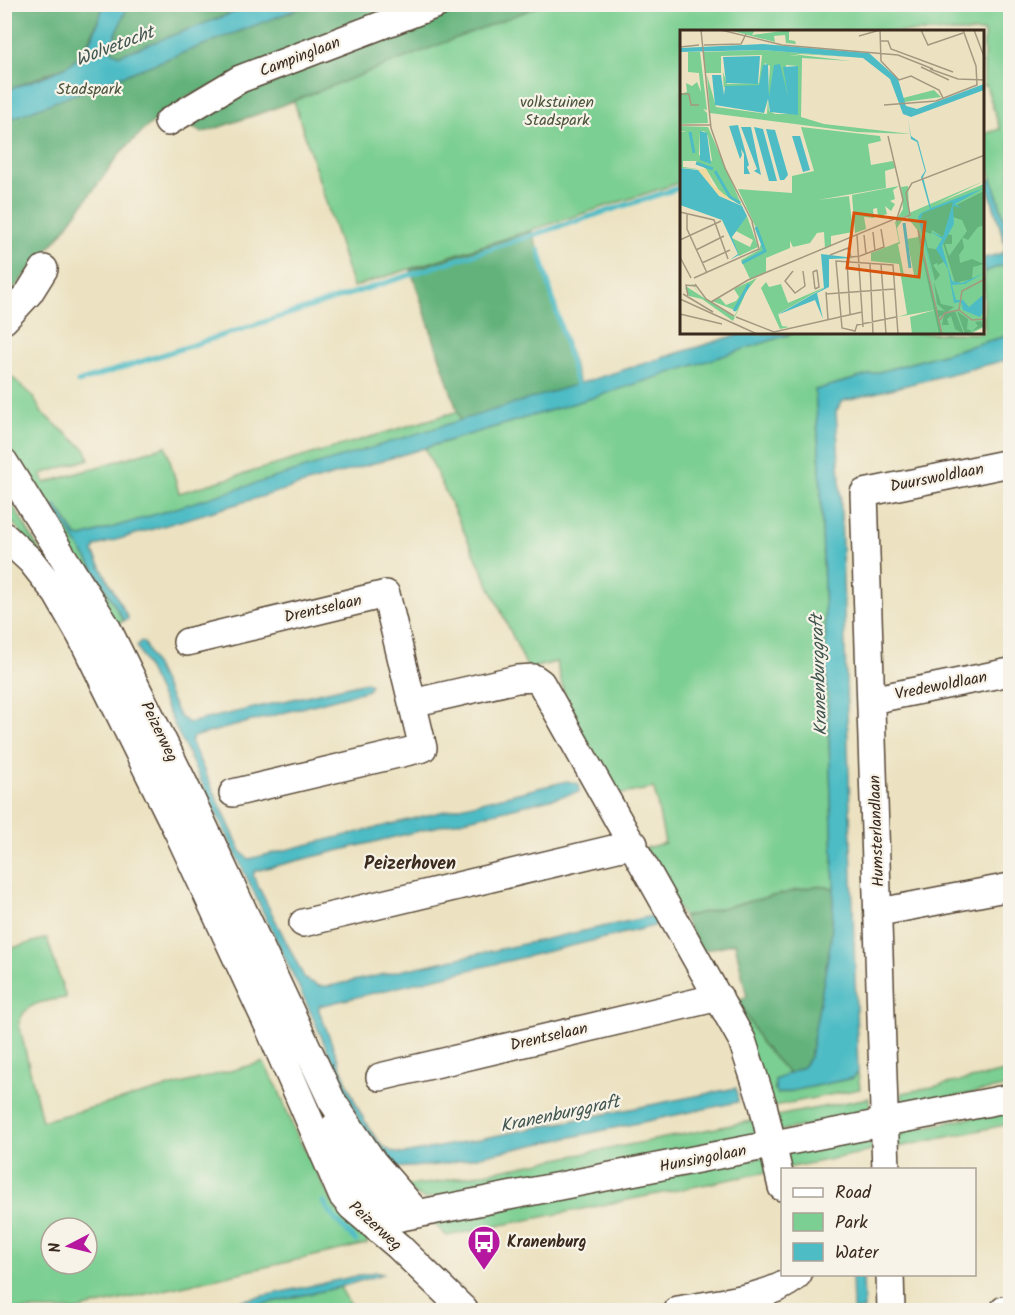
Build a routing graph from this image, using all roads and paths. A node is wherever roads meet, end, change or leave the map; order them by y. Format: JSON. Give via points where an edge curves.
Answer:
{"nodes":[{"id":1,"x":437,"y":4,"type":"edge"},
{"id":2,"x":168,"y":122,"type":"dead end"},
{"id":3,"x":44,"y":269,"type":"dead end"},
{"id":4,"x":4,"y":320,"type":"edge"},
{"id":5,"x":4,"y":462,"type":"edge"},
{"id":6,"x":1011,"y":463,"type":"edge"},
{"id":7,"x":864,"y":493,"type":"joint"},
{"id":8,"x":4,"y":536,"type":"edge"},
{"id":9,"x":187,"y":642,"type":"dead end"},
{"id":10,"x":1011,"y":672,"type":"edge"},
{"id":11,"x":871,"y":700,"type":"junction"},
{"id":12,"x":412,"y":703,"type":"junction"},
{"id":13,"x":233,"y":793,"type":"dead end"},
{"id":14,"x":634,"y":844,"type":"junction"},
{"id":15,"x":1011,"y":887,"type":"edge"},
{"id":16,"x":880,"y":912,"type":"junction"},
{"id":17,"x":303,"y":923,"type":"dead end"},
{"id":18,"x":719,"y":997,"type":"junction"},
{"id":19,"x":292,"y":1014,"type":"junction"},
{"id":20,"x":268,"y":1025,"type":"junction"},
{"id":21,"x":380,"y":1077,"type":"dead end"},
{"id":22,"x":1011,"y":1098,"type":"edge"},
{"id":23,"x":886,"y":1123,"type":"junction"},
{"id":24,"x":772,"y":1146,"type":"junction"},
{"id":25,"x":886,"y":1168,"type":"edge"},
{"id":26,"x":781,"y":1180,"type":"edge"},
{"id":27,"x":407,"y":1216,"type":"joint"},
{"id":28,"x":797,"y":1276,"type":"edge"},
{"id":29,"x":890,"y":1276,"type":"edge"},
{"id":30,"x":1011,"y":1309,"type":"edge"},
{"id":31,"x":464,"y":1311,"type":"edge"},
{"id":32,"x":678,"y":1311,"type":"edge"},
{"id":33,"x":891,"y":1311,"type":"edge"},
{"id":34,"x":1004,"y":1311,"type":"edge"}],
"edges":[{"from":1,"to":2,"type":"street","name":"Campinglaan","via":[[240,79]]},
{"from":3,"to":4,"type":"street","via":[[29,293]]},
{"from":5,"to":19,"type":"street","name":"Peizerweg","via":[[106,626]]},
{"from":6,"to":7,"type":"street","name":"Duurswoldlaan"},
{"from":7,"to":11,"type":"street","name":"Humsterlandlaan"},
{"from":8,"to":20,"type":"street","name":"Peizerweg","via":[[31,561],[57,594],[81,636]]},
{"from":9,"to":12,"type":"street","name":"Drentselaan","via":[[386,594]]},
{"from":10,"to":11,"type":"street","name":"Vredewoldlaan"},
{"from":11,"to":16,"type":"street","name":"Humsterlandlaan"},
{"from":12,"to":13,"type":"street","name":"Drentselaan","via":[[423,748]]},
{"from":12,"to":14,"type":"street","via":[[534,678],[549,693]]},
{"from":14,"to":17,"type":"street"},
{"from":14,"to":18,"type":"street"},
{"from":15,"to":16,"type":"street"},
{"from":16,"to":23,"type":"street","name":"Humsterlandlaan"},
{"from":18,"to":21,"type":"street","name":"Drentselaan"},
{"from":18,"to":24,"type":"street","via":[[749,1059]]},
{"from":19,"to":20,"type":"street"},
{"from":19,"to":27,"type":"street","name":"Peizerweg","via":[[332,1101],[340,1143],[352,1169],[368,1193]]},
{"from":20,"to":31,"type":"street","name":"Peizerweg","via":[[342,1195]]},
{"from":22,"to":23,"type":"street","name":"Hunsingolaan"},
{"from":23,"to":24,"type":"street","name":"Hunsingolaan"},
{"from":23,"to":25,"type":"street","name":"Humsterlandlaan"},
{"from":24,"to":26,"type":"street"},
{"from":24,"to":27,"type":"street","name":"Hunsingolaan"},
{"from":28,"to":32,"type":"street","via":[[790,1284],[771,1291]]},
{"from":29,"to":33,"type":"street"},
{"from":30,"to":34,"type":"street"}]}
